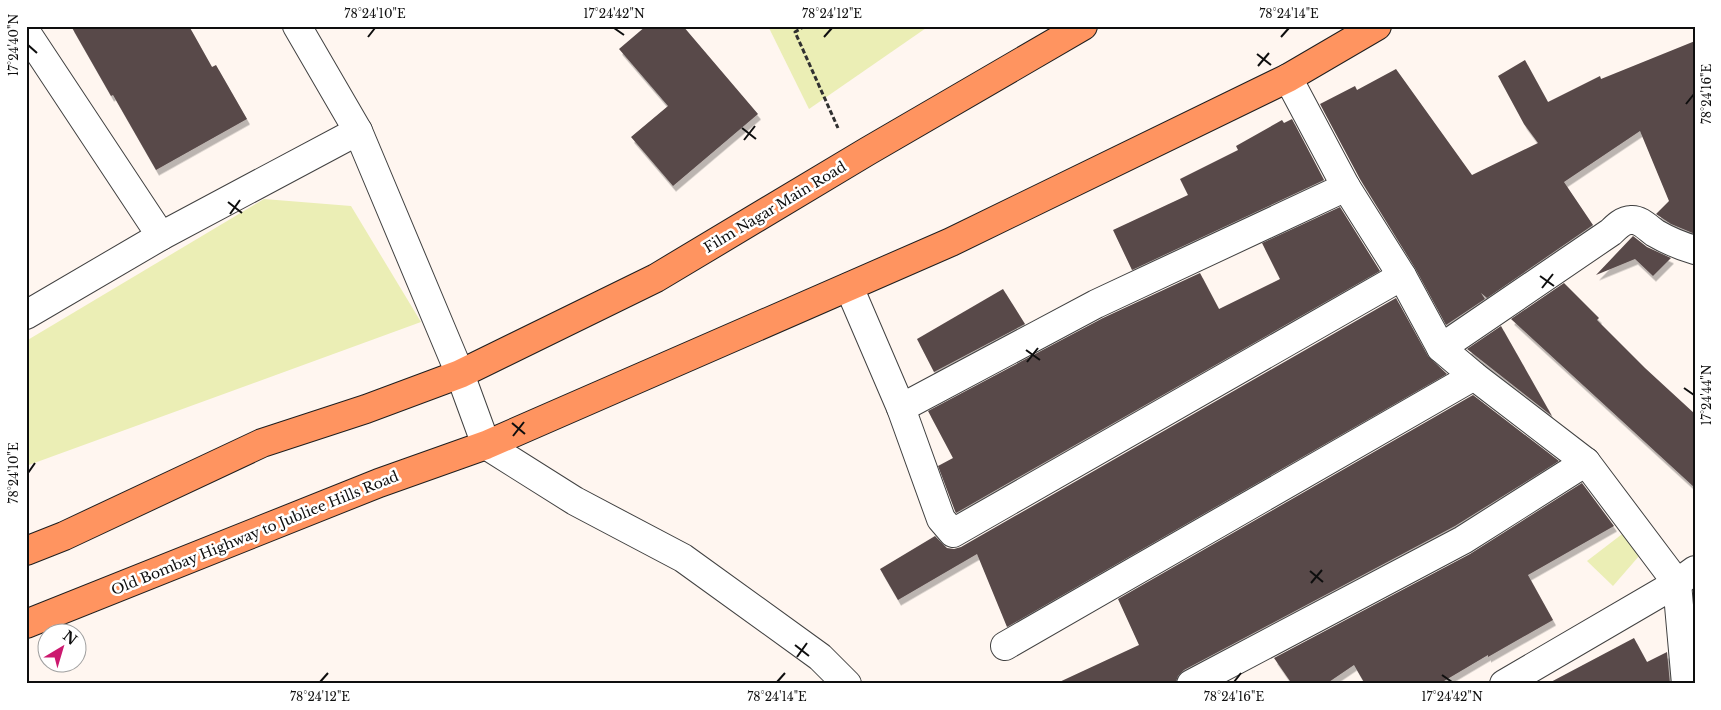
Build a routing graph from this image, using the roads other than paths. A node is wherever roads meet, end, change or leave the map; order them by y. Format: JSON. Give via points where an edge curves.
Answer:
{"nodes":[{"id":1,"x":297,"y":26,"type":"edge"},
{"id":2,"x":1083,"y":26,"type":"edge"},
{"id":3,"x":1377,"y":26,"type":"edge"},
{"id":4,"x":26,"y":32,"type":"edge"},
{"id":5,"x":1288,"y":78,"type":"junction"},
{"id":6,"x":358,"y":131,"type":"junction"},
{"id":7,"x":1346,"y":187,"type":"junction"},
{"id":8,"x":161,"y":236,"type":"junction"},
{"id":9,"x":1695,"y":250,"type":"edge"},
{"id":10,"x":1402,"y":276,"type":"junction"},
{"id":11,"x":850,"y":287,"type":"junction"},
{"id":12,"x":26,"y":315,"type":"edge"},
{"id":13,"x":1441,"y":348,"type":"junction"},
{"id":14,"x":460,"y":374,"type":"junction"},
{"id":15,"x":1474,"y":376,"type":"junction"},
{"id":16,"x":901,"y":408,"type":"junction"},
{"id":17,"x":486,"y":445,"type":"junction"},
{"id":18,"x":1586,"y":462,"type":"junction"},
{"id":19,"x":26,"y":552,"type":"edge"},
{"id":20,"x":1686,"y":577,"type":"edge"},
{"id":21,"x":26,"y":624,"type":"edge"},
{"id":22,"x":1006,"y":646,"type":"dead end"},
{"id":23,"x":848,"y":684,"type":"edge"},
{"id":24,"x":1191,"y":684,"type":"edge"},
{"id":25,"x":1504,"y":684,"type":"edge"},
{"id":26,"x":1686,"y":684,"type":"edge"}],
"edges":[{"from":1,"to":6,"type":"street"},
{"from":2,"to":14,"type":"main road","name":"Film Nagar Main Road","via":[[656,278]]},
{"from":3,"to":5,"type":"main road","name":"Old Bombay Highway to Jubliee Hills Road"},
{"from":4,"to":8,"type":"street"},
{"from":5,"to":7,"type":"street"},
{"from":5,"to":11,"type":"main road","name":"Old Bombay Highway to Jubliee Hills Road","via":[[951,242]]},
{"from":6,"to":8,"type":"street"},
{"from":6,"to":14,"type":"street"},
{"from":7,"to":10,"type":"street"},
{"from":7,"to":16,"type":"street","via":[[1096,304]]},
{"from":8,"to":12,"type":"street"},
{"from":9,"to":13,"type":"street","via":[[1680,246],[1638,221],[1630,220]]},
{"from":10,"to":13,"type":"street"},
{"from":10,"to":16,"type":"street","via":[[953,533],[941,520]]},
{"from":11,"to":16,"type":"street"},
{"from":11,"to":17,"type":"main road","name":"Old Bombay Highway to Jubliee Hills Road"},
{"from":13,"to":15,"type":"street"},
{"from":14,"to":17,"type":"street"},
{"from":14,"to":19,"type":"main road","via":[[366,410],[262,443]]},
{"from":15,"to":18,"type":"street"},
{"from":15,"to":22,"type":"street"},
{"from":17,"to":21,"type":"main road","name":"Old Bombay Highway to Jubliee Hills Road","via":[[379,483]]},
{"from":17,"to":23,"type":"street","via":[[575,501],[683,558],[820,657]]},
{"from":18,"to":20,"type":"street"},
{"from":18,"to":24,"type":"street","via":[[1463,540]]},
{"from":20,"to":25,"type":"street"},
{"from":20,"to":26,"type":"street"}]}
